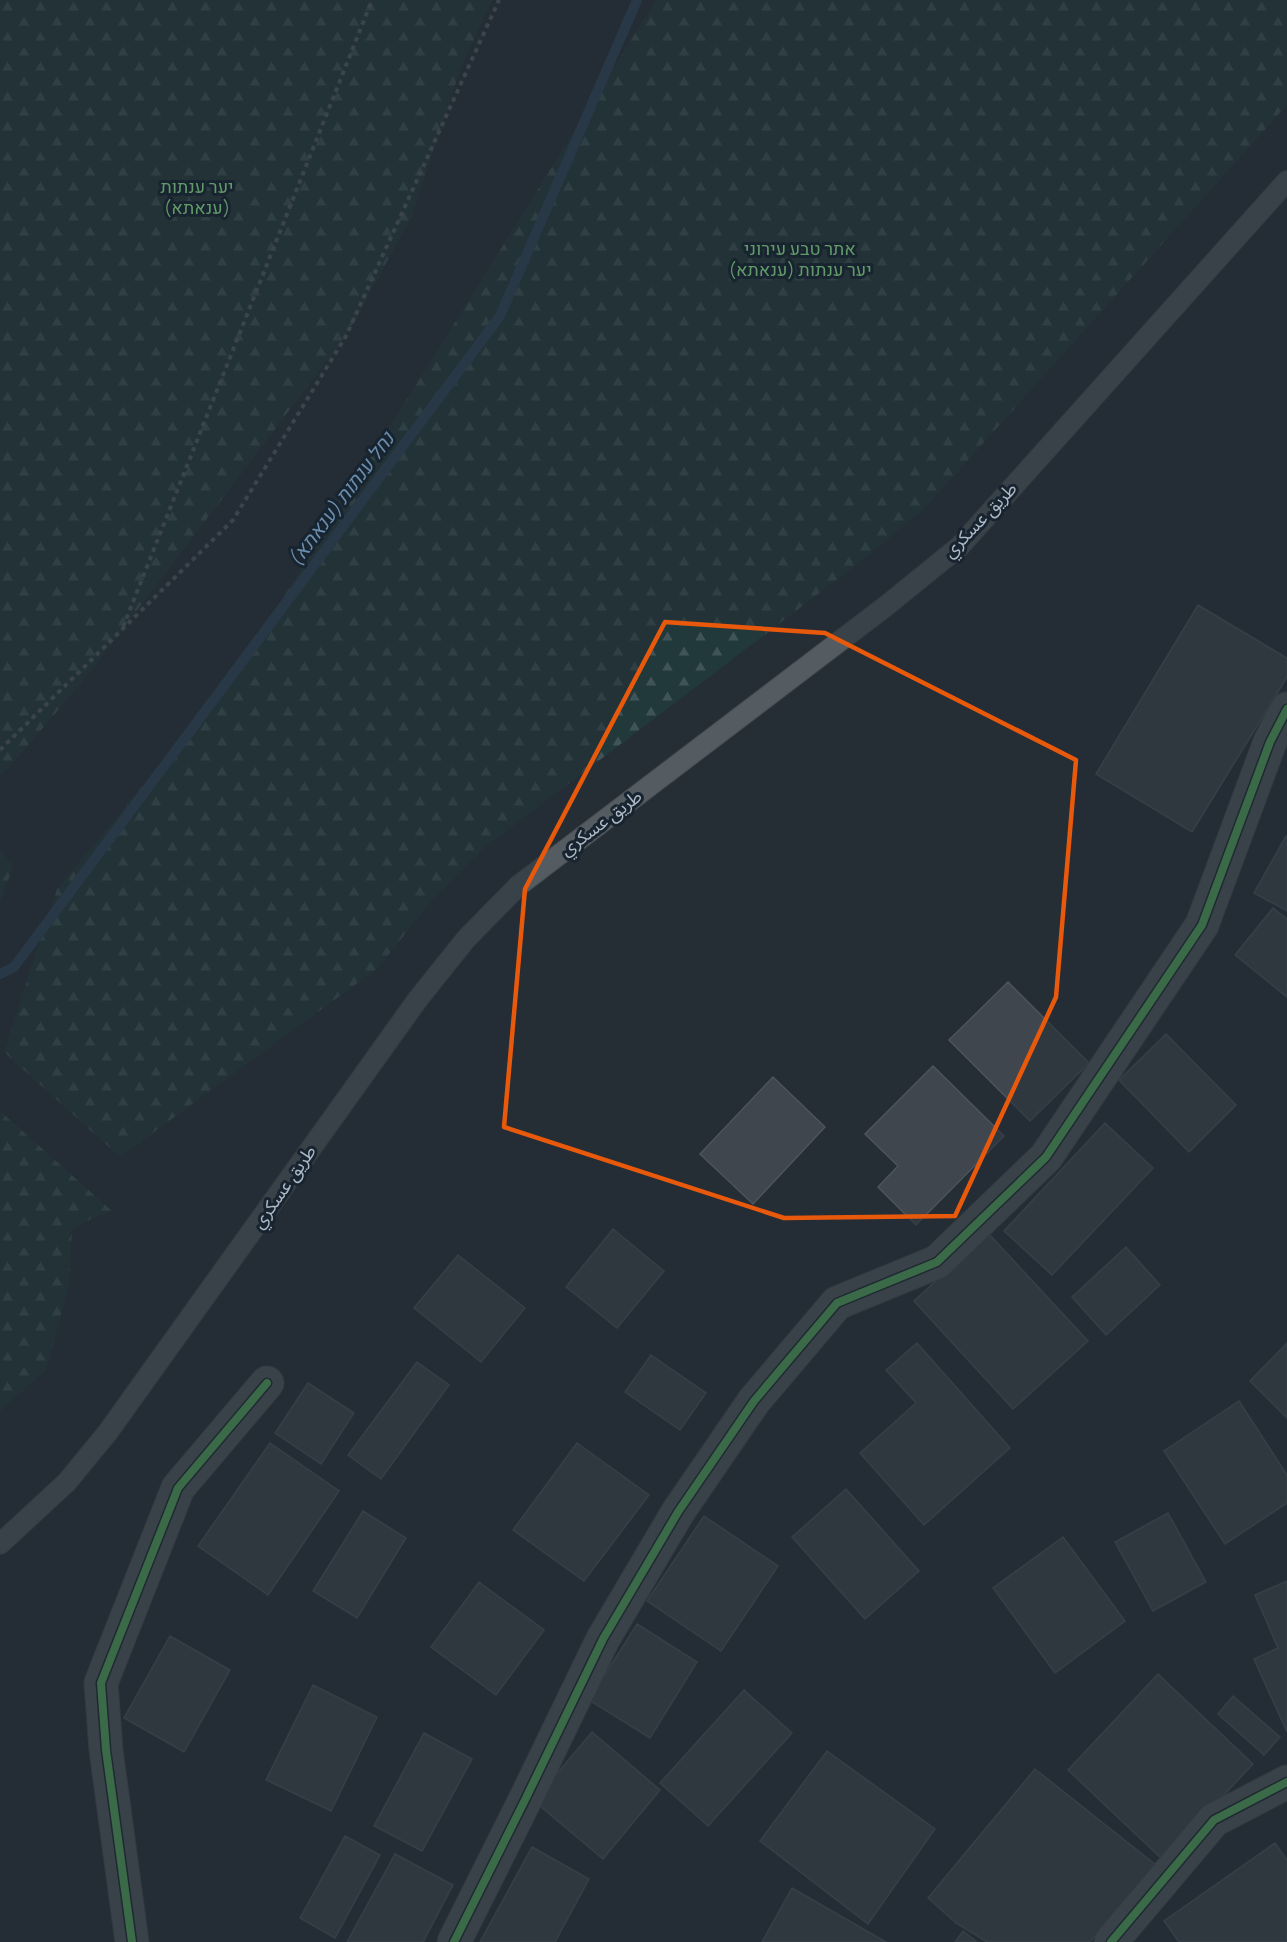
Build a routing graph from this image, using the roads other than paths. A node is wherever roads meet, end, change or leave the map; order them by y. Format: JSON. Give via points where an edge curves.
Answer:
{"nodes":[{"id":1,"x":1287,"y":181,"type":"edge"},
{"id":2,"x":1287,"y":709,"type":"edge"},
{"id":3,"x":267,"y":1383,"type":"dead end"},
{"id":4,"x":0,"y":1544,"type":"edge"},
{"id":5,"x":1287,"y":1782,"type":"edge"},
{"id":6,"x":132,"y":1942,"type":"edge"},
{"id":7,"x":454,"y":1942,"type":"edge"},
{"id":8,"x":1111,"y":1942,"type":"edge"}],
"edges":[{"from":1,"to":4,"type":"lane","name":"طريق عسكري","via":[[960,546],[518,886],[466,939],[418,999],[108,1432],[67,1482]]},
{"from":2,"to":7,"type":"street","via":[[1270,742],[1202,924],[1046,1157],[938,1262],[837,1303],[754,1401],[685,1502],[603,1639]]},
{"from":3,"to":6,"type":"street","via":[[178,1488],[101,1683]]},
{"from":5,"to":8,"type":"street","via":[[1214,1820]]}]}
